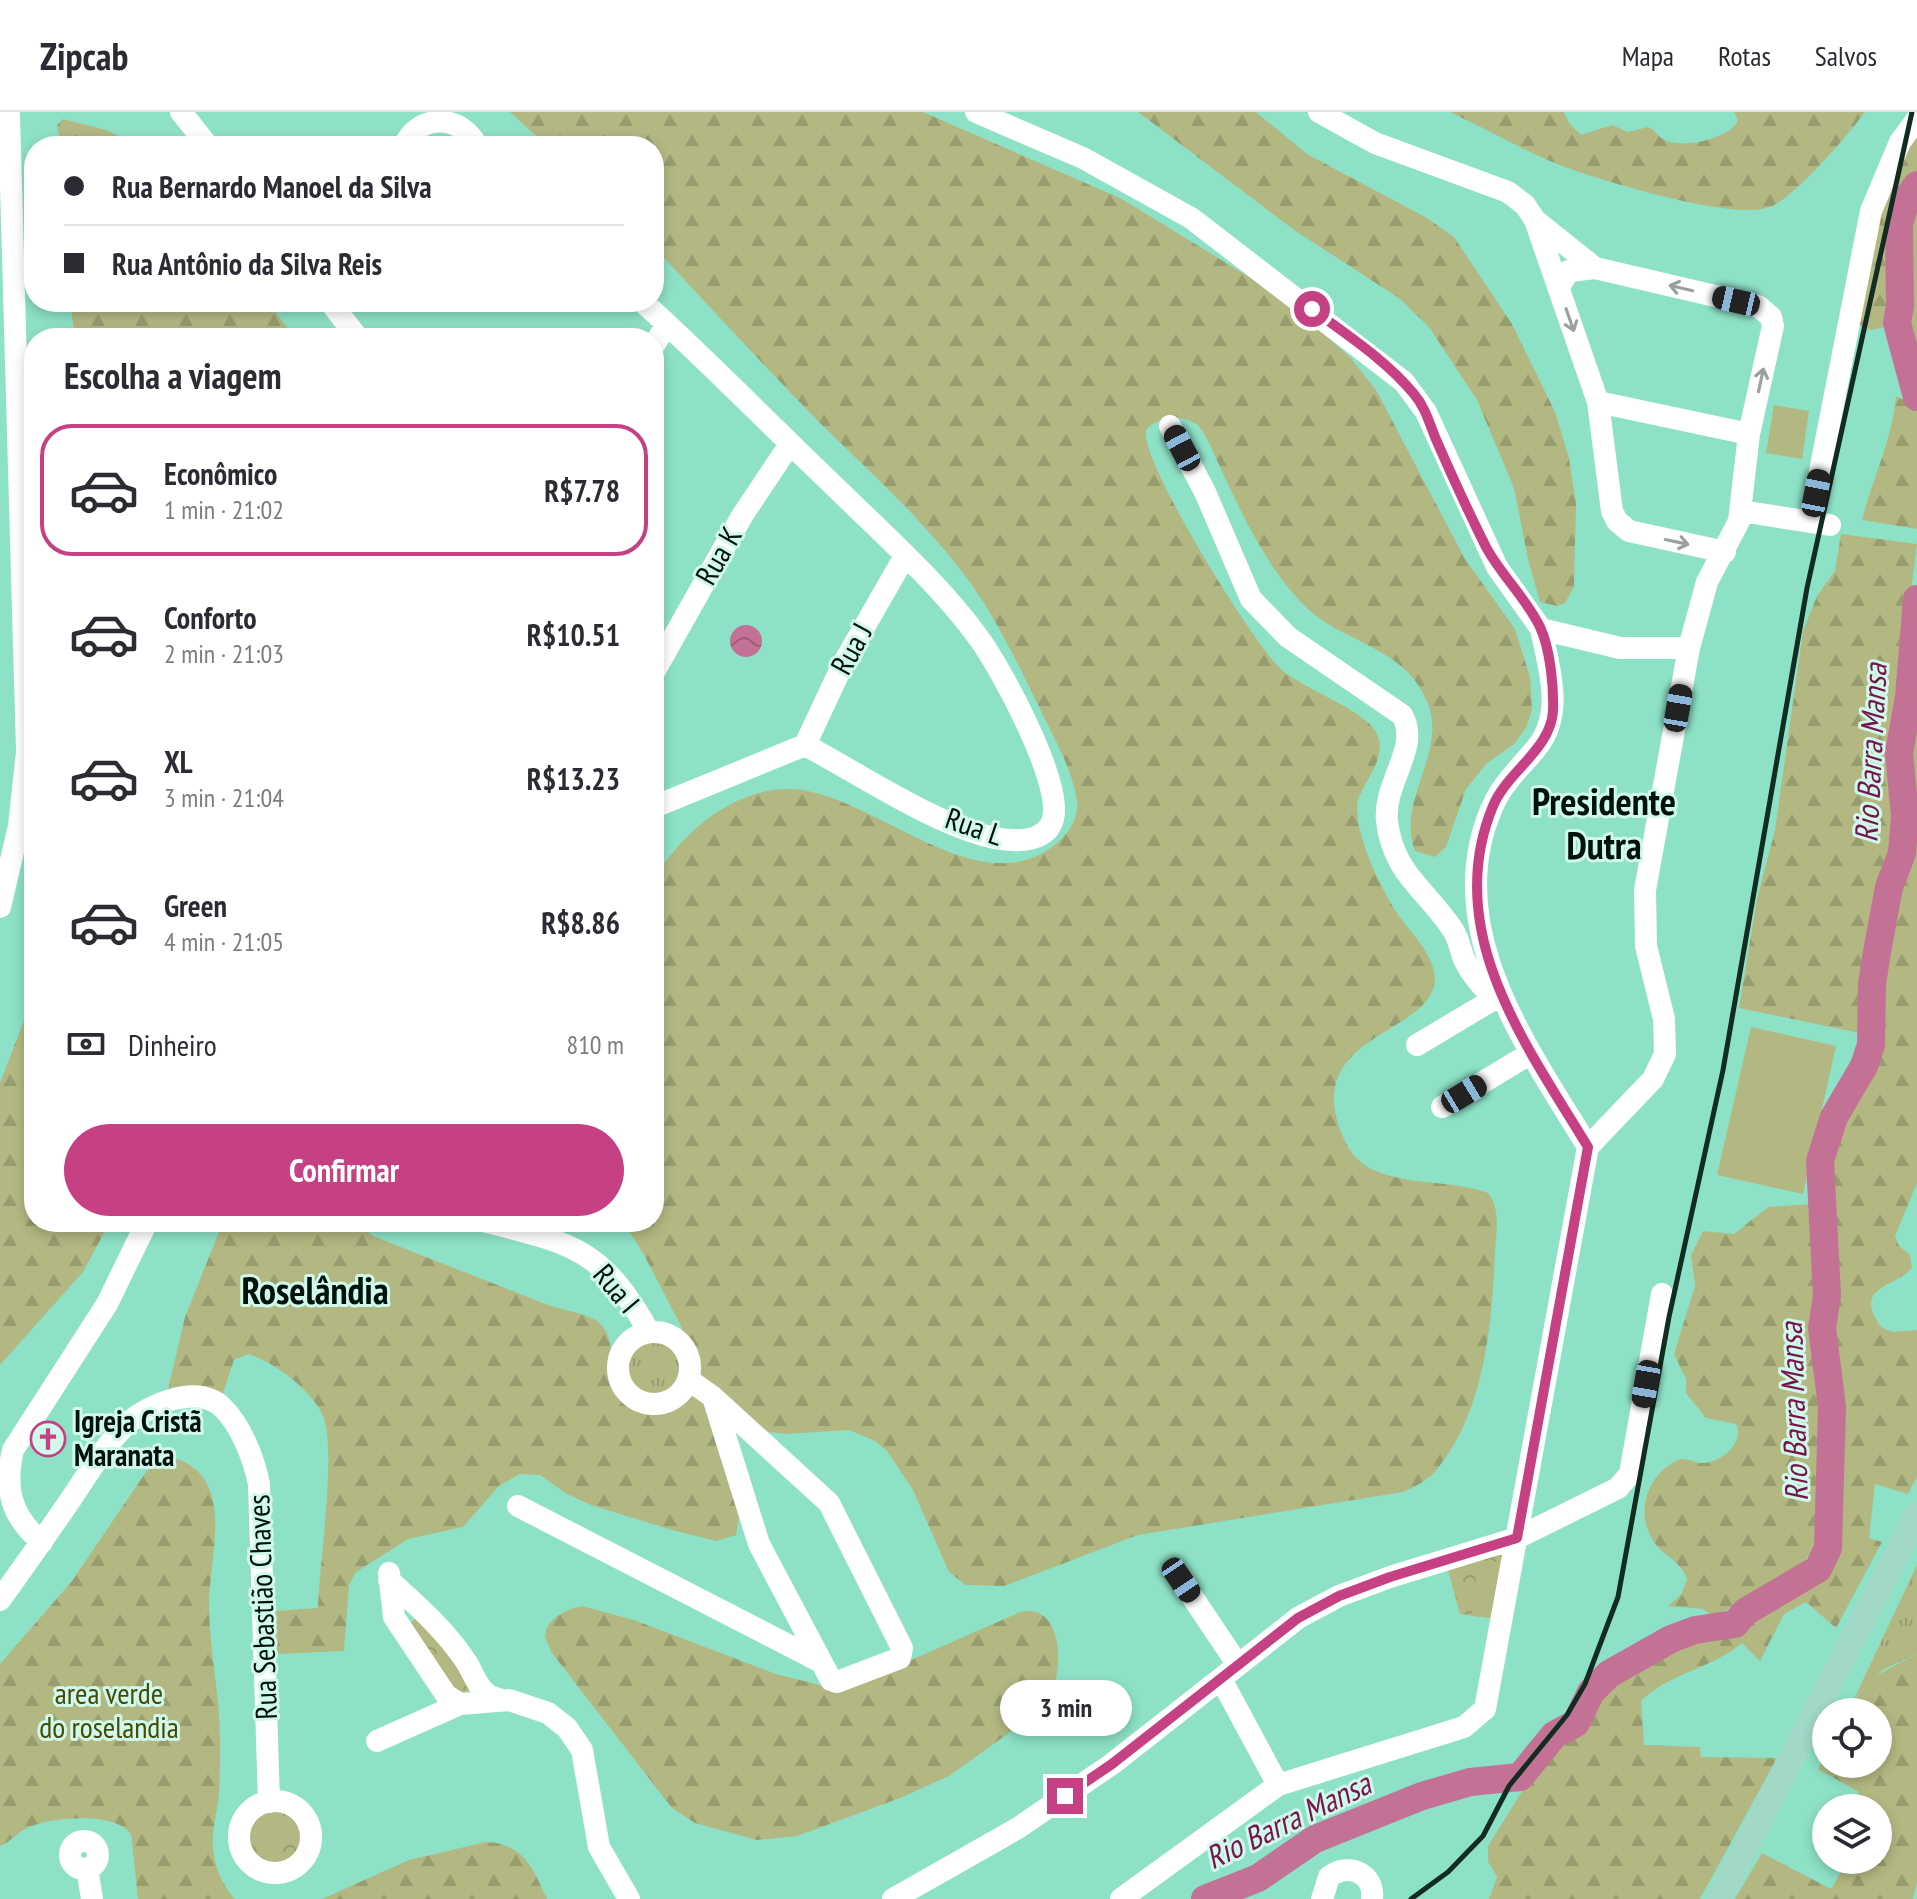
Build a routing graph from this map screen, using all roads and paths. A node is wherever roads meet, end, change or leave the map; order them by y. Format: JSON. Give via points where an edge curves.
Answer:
{"nodes":[{"id":1,"x":181,"y":112,"type":"edge"},
{"id":2,"x":976,"y":112,"type":"edge"},
{"id":3,"x":1319,"y":112,"type":"edge"},
{"id":4,"x":7,"y":116,"type":"edge"},
{"id":5,"x":1917,"y":119,"type":"edge"},
{"id":6,"x":200,"y":136,"type":"edge"},
{"id":7,"x":411,"y":136,"type":"edge"},
{"id":8,"x":469,"y":136,"type":"edge"},
{"id":9,"x":1535,"y":220,"type":"junction"},
{"id":10,"x":1595,"y":268,"type":"junction"},
{"id":11,"x":1559,"y":287,"type":"junction"},
{"id":12,"x":338,"y":312,"type":"edge"},
{"id":13,"x":654,"y":312,"type":"edge"},
{"id":14,"x":667,"y":324,"type":"junction"},
{"id":15,"x":350,"y":328,"type":"edge"},
{"id":16,"x":664,"y":329,"type":"edge"},
{"id":17,"x":1598,"y":402,"type":"junction"},
{"id":18,"x":1170,"y":426,"type":"dead end"},
{"id":19,"x":1749,"y":434,"type":"junction"},
{"id":20,"x":790,"y":444,"type":"junction"},
{"id":21,"x":1741,"y":511,"type":"junction"},
{"id":22,"x":1725,"y":552,"type":"junction"},
{"id":23,"x":905,"y":556,"type":"junction"},
{"id":24,"x":1541,"y":629,"type":"junction"},
{"id":25,"x":1689,"y":648,"type":"junction"},
{"id":26,"x":664,"y":654,"type":"edge"},
{"id":27,"x":24,"y":657,"type":"edge"},
{"id":28,"x":805,"y":745,"type":"junction"},
{"id":29,"x":24,"y":780,"type":"edge"},
{"id":30,"x":664,"y":802,"type":"edge"},
{"id":31,"x":0,"y":907,"type":"edge"},
{"id":32,"x":1496,"y":997,"type":"junction"},
{"id":33,"x":1417,"y":1045,"type":"dead end"},
{"id":34,"x":1531,"y":1053,"type":"junction"},
{"id":35,"x":1442,"y":1107,"type":"dead end"},
{"id":36,"x":1588,"y":1147,"type":"junction"},
{"id":37,"x":142,"y":1232,"type":"edge"},
{"id":38,"x":522,"y":1232,"type":"edge"},
{"id":39,"x":1662,"y":1294,"type":"dead end"},
{"id":40,"x":649,"y":1332,"type":"junction"},
{"id":41,"x":689,"y":1380,"type":"junction"},
{"id":42,"x":713,"y":1397,"type":"junction"},
{"id":43,"x":518,"y":1506,"type":"dead end"},
{"id":44,"x":1917,"y":1515,"type":"edge"},
{"id":45,"x":1517,"y":1538,"type":"junction"},
{"id":46,"x":42,"y":1542,"type":"junction"},
{"id":47,"x":1181,"y":1580,"type":"dead end"},
{"id":48,"x":0,"y":1600,"type":"edge"},
{"id":49,"x":817,"y":1660,"type":"junction"},
{"id":50,"x":1230,"y":1672,"type":"junction"},
{"id":51,"x":499,"y":1699,"type":"junction"},
{"id":52,"x":460,"y":1704,"type":"junction"},
{"id":53,"x":377,"y":1741,"type":"dead end"},
{"id":54,"x":1278,"y":1785,"type":"junction"},
{"id":55,"x":269,"y":1802,"type":"dead end"},
{"id":56,"x":87,"y":1868,"type":"dead end"},
{"id":57,"x":92,"y":1899,"type":"edge"},
{"id":58,"x":629,"y":1899,"type":"edge"},
{"id":59,"x":893,"y":1899,"type":"edge"},
{"id":60,"x":1121,"y":1899,"type":"edge"},
{"id":61,"x":1322,"y":1899,"type":"edge"},
{"id":62,"x":1372,"y":1899,"type":"edge"},
{"id":63,"x":1719,"y":1899,"type":"edge"}],
"edges":[{"from":1,"to":6,"type":"street"},
{"from":2,"to":24,"type":"street","via":[[1083,158],[1191,218],[1404,382],[1426,412],[1497,567]]},
{"from":3,"to":9,"type":"street","via":[[1375,143],[1508,192]]},
{"from":4,"to":27,"type":"street"},
{"from":5,"to":21,"type":"street","via":[[1878,189],[1820,524]]},
{"from":7,"to":8,"type":"street","via":[[416,129],[441,121],[461,126]]},
{"from":9,"to":10,"type":"street"},
{"from":9,"to":11,"type":"street"},
{"from":10,"to":11,"type":"street","via":[[1569,271]]},
{"from":19,"to":10,"type":"street","one_way":true,"via":[[1771,317],[1758,306]]},
{"from":11,"to":17,"type":"street","one_way":true},
{"from":12,"to":15,"type":"street"},
{"from":13,"to":14,"type":"street"},
{"from":14,"to":16,"type":"street"},
{"from":14,"to":20,"type":"street"},
{"from":17,"to":19,"type":"street"},
{"from":17,"to":22,"type":"street","one_way":true,"via":[[1608,495],[1617,521],[1629,531]]},
{"from":18,"to":32,"type":"street","via":[[1251,599],[1288,637],[1378,697],[1410,727],[1388,797],[1393,846],[1404,873],[1450,925],[1471,971]]},
{"from":19,"to":21,"type":"street"},
{"from":20,"to":23,"type":"street"},
{"from":20,"to":26,"type":"street","name":"Rua K","via":[[742,516]]},
{"from":21,"to":22,"type":"street"},
{"from":22,"to":25,"type":"street","via":[[1707,582]]},
{"from":23,"to":28,"type":"street","name":"Rua J","via":[[843,664]]},
{"from":23,"to":28,"type":"street","name":"Rua L","via":[[977,636],[1011,691],[1052,794],[1049,827],[1022,841],[982,835]]},
{"from":24,"to":25,"type":"street","via":[[1620,648]]},
{"from":24,"to":32,"type":"street","via":[[1552,720],[1496,799],[1479,860],[1480,924]]},
{"from":25,"to":36,"type":"street","via":[[1643,909],[1664,1019],[1665,1054],[1653,1079]]},
{"from":28,"to":30,"type":"street"},
{"from":29,"to":31,"type":"street"},
{"from":32,"to":33,"type":"street"},
{"from":32,"to":34,"type":"street"},
{"from":34,"to":35,"type":"street"},
{"from":34,"to":36,"type":"street"},
{"from":36,"to":45,"type":"street"},
{"from":37,"to":46,"type":"street","via":[[107,1304],[13,1450],[9,1477],[15,1512]]},
{"from":38,"to":40,"type":"street","name":"Rua I","via":[[568,1245],[591,1258],[624,1288]]},
{"from":39,"to":45,"type":"street","via":[[1630,1474],[1625,1482]]},
{"from":40,"to":41,"type":"street","via":[[670,1335],[682,1345],[689,1358]]},
{"from":40,"to":41,"type":"street","via":[[622,1351],[618,1370],[624,1388],[640,1401],[659,1403],[677,1396]]},
{"from":41,"to":42,"type":"street"},
{"from":42,"to":49,"type":"street","via":[[759,1544]]},
{"from":42,"to":49,"type":"street","via":[[829,1503],[903,1651],[900,1658],[837,1682]]},
{"from":43,"to":49,"type":"street"},
{"from":44,"to":63,"type":"main road"},
{"from":45,"to":50,"type":"street","via":[[1339,1596],[1298,1618]]},
{"from":45,"to":54,"type":"street","via":[[1490,1699],[1479,1716],[1464,1727]]},
{"from":46,"to":48,"type":"street","name":"Rua Sebastião Chaves"},
{"from":46,"to":55,"type":"street","name":"Rua Sebastião Chaves","via":[[108,1444],[131,1420],[180,1399],[207,1399],[221,1407],[252,1460],[261,1498]]},
{"from":47,"to":50,"type":"street"},
{"from":50,"to":54,"type":"street"},
{"from":50,"to":59,"type":"street","via":[[1112,1764],[1018,1828]]},
{"from":51,"to":52,"type":"street"},
{"from":51,"to":52,"type":"street","via":[[484,1693],[429,1616],[389,1575],[394,1617],[446,1695]]},
{"from":51,"to":58,"type":"street","via":[[539,1707],[567,1728],[582,1750],[599,1847]]},
{"from":52,"to":53,"type":"street"},
{"from":54,"to":60,"type":"street"},
{"from":56,"to":57,"type":"street"},
{"from":61,"to":62,"type":"street","via":[[1329,1877],[1344,1869],[1367,1878]]}]}
